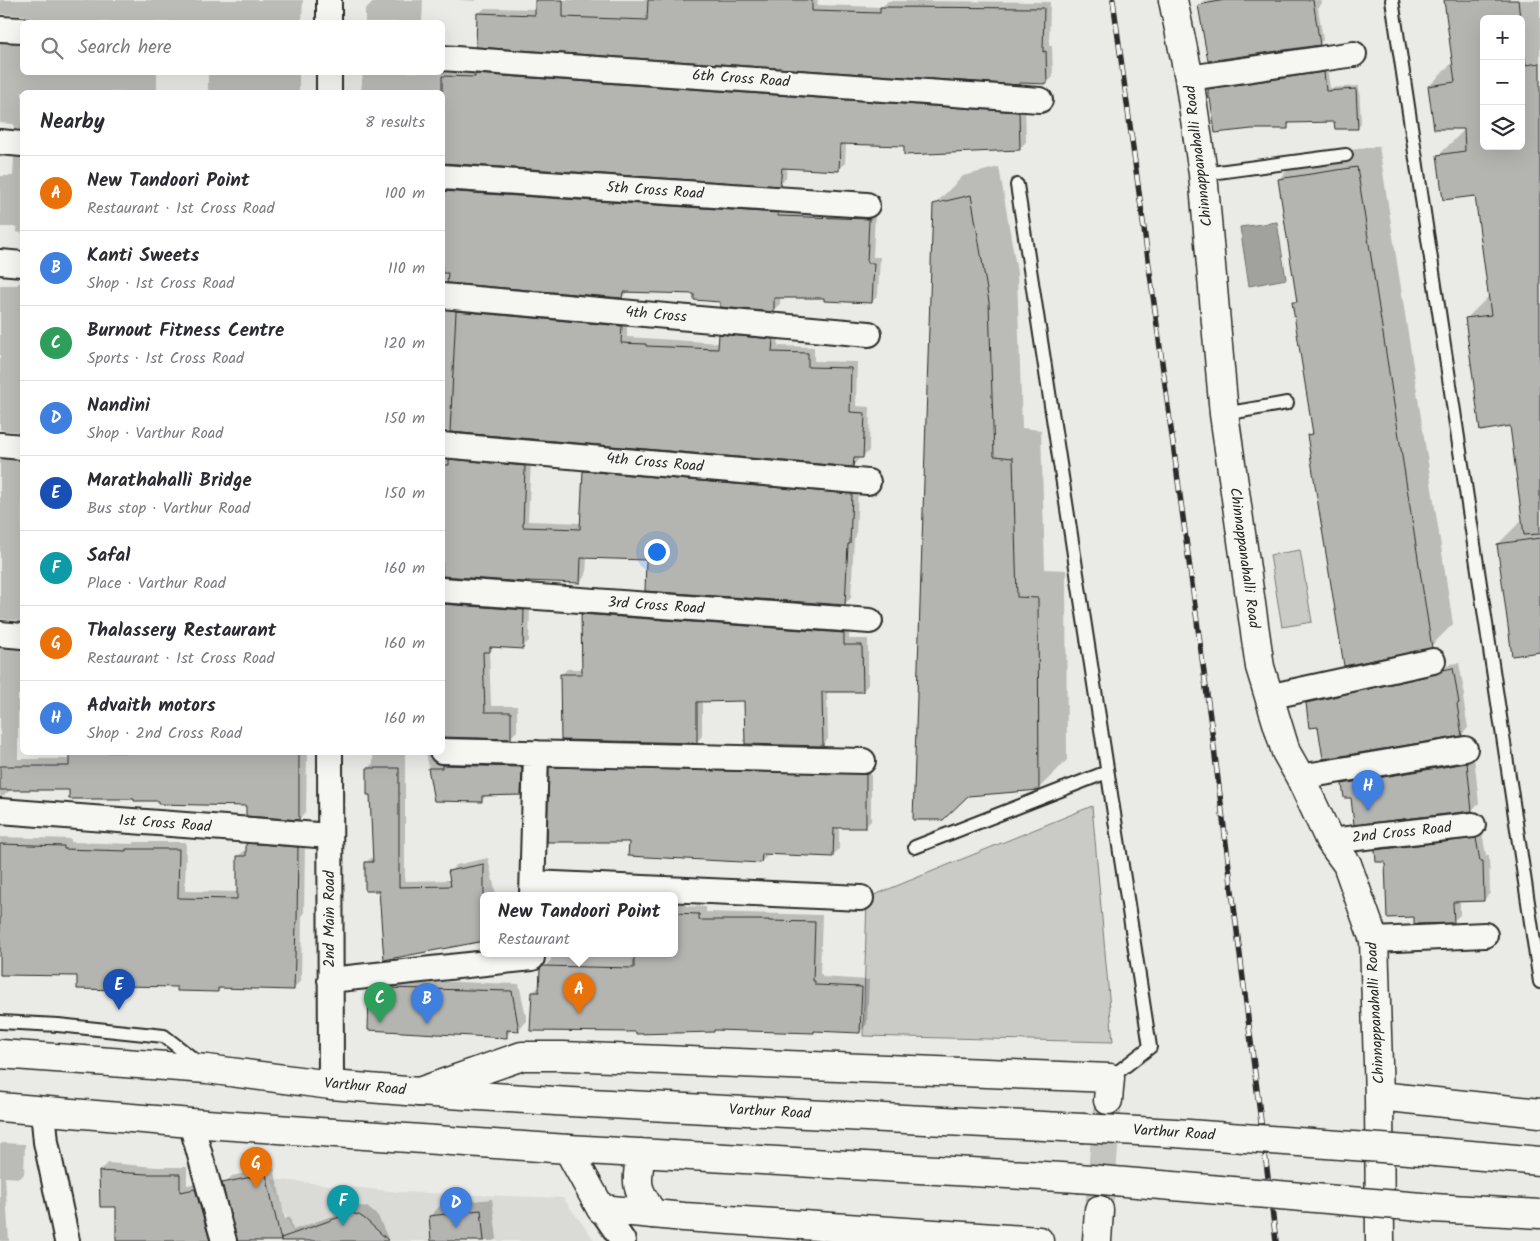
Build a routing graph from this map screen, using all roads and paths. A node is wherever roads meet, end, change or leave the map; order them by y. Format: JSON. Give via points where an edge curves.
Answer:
{"nodes":[{"id":1,"x":329,"y":0,"type":"edge"},
{"id":2,"x":1173,"y":0,"type":"edge"},
{"id":3,"x":1392,"y":0,"type":"edge"},
{"id":4,"x":329,"y":20,"type":"edge"},
{"id":5,"x":0,"y":29,"type":"edge"},
{"id":6,"x":20,"y":30,"type":"edge"},
{"id":7,"x":1354,"y":54,"type":"dead end"},
{"id":8,"x":445,"y":58,"type":"edge"},
{"id":9,"x":329,"y":75,"type":"edge"},
{"id":10,"x":1189,"y":78,"type":"junction"},
{"id":11,"x":329,"y":90,"type":"edge"},
{"id":12,"x":1040,"y":100,"type":"dead end"},
{"id":13,"x":0,"y":142,"type":"edge"},
{"id":14,"x":20,"y":144,"type":"edge"},
{"id":15,"x":1346,"y":155,"type":"dead end"},
{"id":16,"x":1202,"y":174,"type":"junction"},
{"id":17,"x":445,"y":177,"type":"edge"},
{"id":18,"x":1017,"y":185,"type":"dead end"},
{"id":19,"x":866,"y":205,"type":"dead end"},
{"id":20,"x":0,"y":262,"type":"edge"},
{"id":21,"x":20,"y":264,"type":"edge"},
{"id":22,"x":445,"y":296,"type":"edge"},
{"id":23,"x":869,"y":334,"type":"dead end"},
{"id":24,"x":1287,"y":403,"type":"dead end"},
{"id":25,"x":1224,"y":414,"type":"junction"},
{"id":26,"x":0,"y":445,"type":"edge"},
{"id":27,"x":445,"y":445,"type":"edge"},
{"id":28,"x":20,"y":447,"type":"edge"},
{"id":29,"x":868,"y":482,"type":"dead end"},
{"id":30,"x":445,"y":590,"type":"edge"},
{"id":31,"x":870,"y":621,"type":"dead end"},
{"id":32,"x":0,"y":634,"type":"edge"},
{"id":33,"x":20,"y":636,"type":"edge"},
{"id":34,"x":1433,"y":660,"type":"dead end"},
{"id":35,"x":1268,"y":697,"type":"junction"},
{"id":36,"x":1465,"y":749,"type":"dead end"},
{"id":37,"x":445,"y":751,"type":"edge"},
{"id":38,"x":536,"y":753,"type":"junction"},
{"id":39,"x":330,"y":755,"type":"edge"},
{"id":40,"x":863,"y":761,"type":"dead end"},
{"id":41,"x":1107,"y":772,"type":"junction"},
{"id":42,"x":1300,"y":777,"type":"junction"},
{"id":43,"x":0,"y":811,"type":"edge"},
{"id":44,"x":1473,"y":825,"type":"dead end"},
{"id":45,"x":330,"y":836,"type":"junction"},
{"id":46,"x":1330,"y":840,"type":"junction"},
{"id":47,"x":915,"y":847,"type":"dead end"},
{"id":48,"x":532,"y":889,"type":"edge"},
{"id":49,"x":642,"y":892,"type":"edge"},
{"id":50,"x":678,"y":893,"type":"edge"},
{"id":51,"x":861,"y":898,"type":"dead end"},
{"id":52,"x":1484,"y":935,"type":"dead end"},
{"id":53,"x":1374,"y":940,"type":"junction"},
{"id":54,"x":531,"y":962,"type":"edge"},
{"id":55,"x":330,"y":980,"type":"junction"},
{"id":56,"x":1540,"y":982,"type":"edge"},
{"id":57,"x":0,"y":1022,"type":"edge"},
{"id":58,"x":0,"y":1054,"type":"edge"},
{"id":59,"x":207,"y":1069,"type":"junction"},
{"id":60,"x":331,"y":1085,"type":"junction"},
{"id":61,"x":1109,"y":1089,"type":"joint"},
{"id":62,"x":418,"y":1092,"type":"junction"},
{"id":63,"x":1379,"y":1096,"type":"junction"},
{"id":64,"x":0,"y":1107,"type":"edge"},
{"id":65,"x":43,"y":1110,"type":"junction"},
{"id":66,"x":1540,"y":1113,"type":"edge"},
{"id":67,"x":191,"y":1124,"type":"junction"},
{"id":68,"x":568,"y":1149,"type":"junction"},
{"id":69,"x":641,"y":1153,"type":"junction"},
{"id":70,"x":1540,"y":1161,"type":"edge"},
{"id":71,"x":601,"y":1209,"type":"junction"},
{"id":72,"x":1099,"y":1210,"type":"tunnel mouth"},
{"id":73,"x":653,"y":1214,"type":"junction"},
{"id":74,"x":1540,"y":1214,"type":"edge"},
{"id":75,"x":67,"y":1241,"type":"edge"},
{"id":76,"x":224,"y":1241,"type":"edge"},
{"id":77,"x":623,"y":1241,"type":"edge"},
{"id":78,"x":1039,"y":1241,"type":"edge"},
{"id":79,"x":1097,"y":1241,"type":"edge"},
{"id":80,"x":1380,"y":1241,"type":"edge"}],
"edges":[{"from":1,"to":4,"type":"street"},
{"from":2,"to":10,"type":"main road","name":"Chinnappanahalli Road"},
{"from":3,"to":56,"type":"lane"},
{"from":5,"to":6,"type":"street"},
{"from":7,"to":10,"type":"street"},
{"from":8,"to":12,"type":"street","name":"6th Cross Road"},
{"from":9,"to":11,"type":"street"},
{"from":10,"to":16,"type":"main road","name":"Chinnappanahalli Road"},
{"from":13,"to":14,"type":"street"},
{"from":15,"to":16,"type":"lane"},
{"from":16,"to":25,"type":"main road","name":"Chinnappanahalli Road"},
{"from":17,"to":19,"type":"street","name":"5th Cross Road"},
{"from":18,"to":41,"type":"lane"},
{"from":20,"to":21,"type":"street"},
{"from":22,"to":23,"type":"street","name":"4th Cross"},
{"from":24,"to":25,"type":"lane"},
{"from":25,"to":35,"type":"main road","name":"Chinnappanahalli Road","via":[[1260,667]]},
{"from":26,"to":28,"type":"street"},
{"from":27,"to":29,"type":"street","name":"4th Cross Road"},
{"from":30,"to":31,"type":"street","name":"3rd Cross Road"},
{"from":32,"to":33,"type":"street"},
{"from":34,"to":35,"type":"street"},
{"from":35,"to":42,"type":"main road","name":"Chinnappanahalli Road","via":[[1286,752]]},
{"from":36,"to":42,"type":"street"},
{"from":37,"to":38,"type":"street"},
{"from":38,"to":40,"type":"street"},
{"from":38,"to":48,"type":"street"},
{"from":39,"to":45,"type":"street","name":"2nd Main Road"},
{"from":41,"to":47,"type":"lane"},
{"from":41,"to":61,"type":"lane","via":[[1150,1047]]},
{"from":42,"to":46,"type":"main road","name":"Chinnappanahalli Road"},
{"from":43,"to":45,"type":"street","name":"1st Cross Road"},
{"from":44,"to":46,"type":"street","name":"2nd Cross Road"},
{"from":45,"to":55,"type":"street","name":"2nd Main Road"},
{"from":46,"to":53,"type":"main road","name":"Chinnappanahalli Road","via":[[1347,864]]},
{"from":48,"to":49,"type":"street"},
{"from":50,"to":51,"type":"street"},
{"from":52,"to":53,"type":"street"},
{"from":53,"to":63,"type":"main road","name":"Chinnappanahalli Road"},
{"from":54,"to":55,"type":"street"},
{"from":55,"to":60,"type":"street","name":"2nd Main Road"},
{"from":57,"to":59,"type":"lane","via":[[164,1036]]},
{"from":58,"to":59,"type":"main road","name":"Varthur Road"},
{"from":59,"to":60,"type":"main road","name":"Varthur Road"},
{"from":60,"to":62,"type":"main road","name":"Varthur Road"},
{"from":61,"to":62,"type":"main road","via":[[522,1056]]},
{"from":62,"to":70,"type":"main road","name":"Varthur Road","bridge":true,"via":[[1175,1133]]},
{"from":63,"to":66,"type":"main road"},
{"from":63,"to":80,"type":"main road","name":"Chinnappanahalli Road"},
{"from":64,"to":65,"type":"main road"},
{"from":65,"to":67,"type":"main road"},
{"from":65,"to":75,"type":"street","via":[[46,1142]]},
{"from":67,"to":68,"type":"main road"},
{"from":67,"to":76,"type":"street"},
{"from":68,"to":69,"type":"main road"},
{"from":68,"to":71,"type":"main road"},
{"from":69,"to":73,"type":"main road","via":[[637,1185]]},
{"from":69,"to":74,"type":"main road","bridge":true,"via":[[1078,1178]]},
{"from":71,"to":73,"type":"main road"},
{"from":71,"to":77,"type":"street"},
{"from":72,"to":79,"type":"main road"},
{"from":73,"to":78,"type":"main road"}]}
